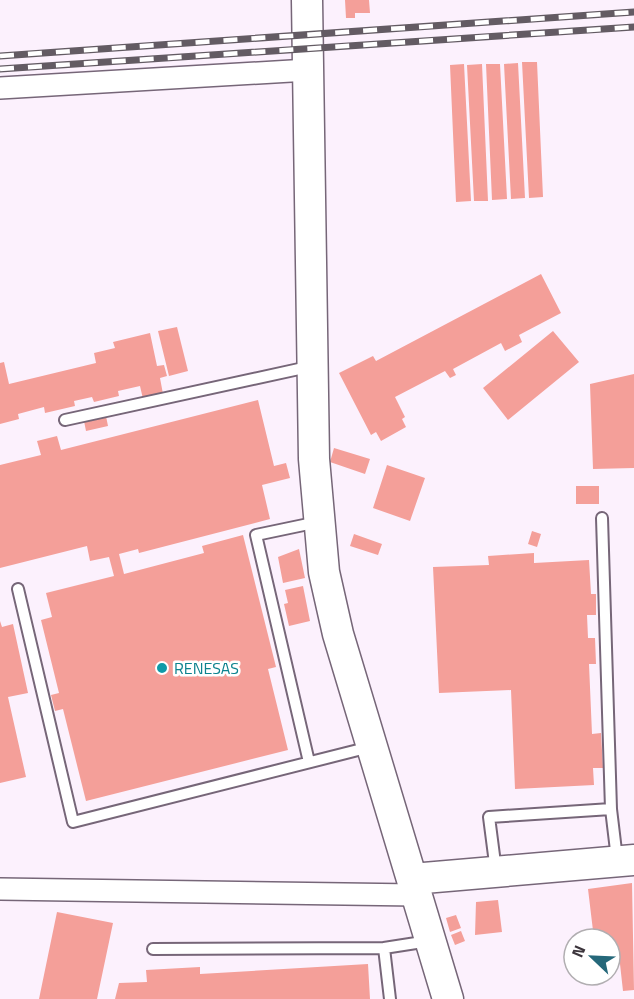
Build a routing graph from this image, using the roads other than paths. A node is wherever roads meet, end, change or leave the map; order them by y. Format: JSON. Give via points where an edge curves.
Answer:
{"nodes":[{"id":1,"x":307,"y":0,"type":"edge"},
{"id":2,"x":308,"y":70,"type":"junction"},
{"id":3,"x":0,"y":88,"type":"edge"},
{"id":4,"x":313,"y":370,"type":"junction"},
{"id":5,"x":65,"y":420,"type":"dead end"},
{"id":6,"x":602,"y":518,"type":"dead end"},
{"id":7,"x":318,"y":522,"type":"junction"},
{"id":8,"x":18,"y":589,"type":"dead end"},
{"id":9,"x":371,"y":746,"type":"junction"},
{"id":10,"x":309,"y":762,"type":"junction"},
{"id":11,"x":611,"y":809,"type":"junction"},
{"id":12,"x":626,"y":861,"type":"edge"},
{"id":13,"x":496,"y":872,"type":"junction"},
{"id":14,"x":414,"y":887,"type":"junction"},
{"id":15,"x":0,"y":889,"type":"edge"},
{"id":16,"x":430,"y":941,"type":"junction"},
{"id":17,"x":384,"y":948,"type":"junction"},
{"id":18,"x":153,"y":949,"type":"dead end"},
{"id":19,"x":390,"y":999,"type":"edge"},
{"id":20,"x":448,"y":999,"type":"edge"}],
"edges":[{"from":1,"to":2,"type":"street"},
{"from":2,"to":3,"type":"street"},
{"from":2,"to":4,"type":"street"},
{"from":4,"to":5,"type":"lane","via":[[299,369]]},
{"from":4,"to":7,"type":"street"},
{"from":6,"to":11,"type":"lane"},
{"from":7,"to":9,"type":"street","via":[[338,634]]},
{"from":7,"to":10,"type":"lane","via":[[256,535]]},
{"from":8,"to":10,"type":"lane","via":[[73,822]]},
{"from":9,"to":10,"type":"lane"},
{"from":9,"to":14,"type":"street"},
{"from":11,"to":12,"type":"lane"},
{"from":11,"to":13,"type":"lane","via":[[489,817]]},
{"from":12,"to":13,"type":"street"},
{"from":13,"to":14,"type":"street"},
{"from":14,"to":15,"type":"street"},
{"from":14,"to":16,"type":"street"},
{"from":16,"to":17,"type":"lane"},
{"from":16,"to":20,"type":"street"},
{"from":17,"to":18,"type":"lane"},
{"from":17,"to":19,"type":"lane"}]}
